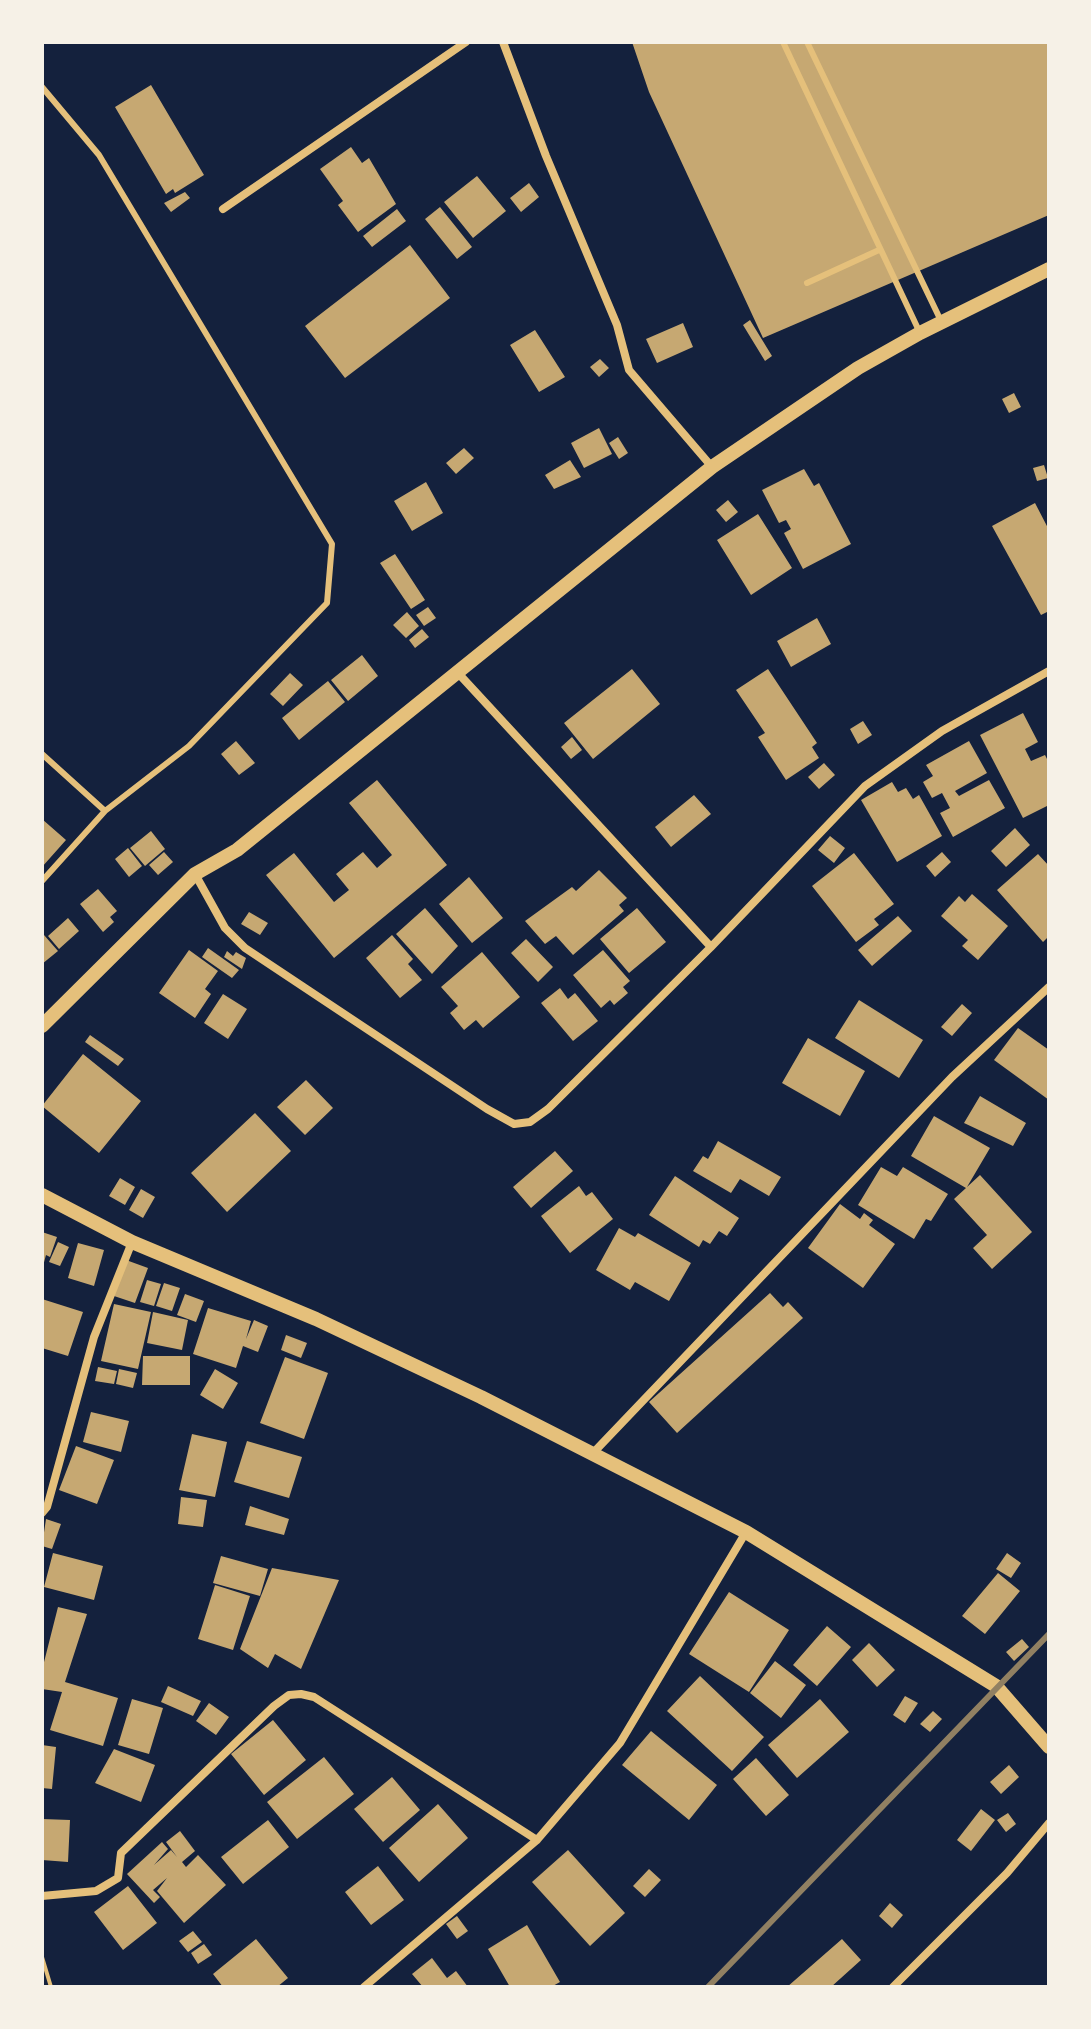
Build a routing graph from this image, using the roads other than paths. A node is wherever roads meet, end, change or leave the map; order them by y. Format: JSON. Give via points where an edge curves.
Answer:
{"nodes":[{"id":1,"x":466,"y":42,"type":"edge"},
{"id":2,"x":503,"y":42,"type":"edge"},
{"id":3,"x":783,"y":42,"type":"edge"},
{"id":4,"x":807,"y":42,"type":"edge"},
{"id":5,"x":42,"y":87,"type":"edge"},
{"id":6,"x":223,"y":209,"type":"dead end"},
{"id":7,"x":879,"y":250,"type":"junction"},
{"id":8,"x":1049,"y":269,"type":"edge"},
{"id":9,"x":807,"y":283,"type":"dead end"},
{"id":10,"x":942,"y":323,"type":"junction"},
{"id":11,"x":920,"y":333,"type":"junction"},
{"id":12,"x":712,"y":467,"type":"junction"},
{"id":13,"x":1049,"y":671,"type":"edge"},
{"id":14,"x":458,"y":673,"type":"junction"},
{"id":15,"x":42,"y":754,"type":"edge"},
{"id":16,"x":105,"y":811,"type":"junction"},
{"id":17,"x":195,"y":874,"type":"junction"},
{"id":18,"x":42,"y":881,"type":"edge"},
{"id":19,"x":711,"y":947,"type":"junction"},
{"id":20,"x":1049,"y":987,"type":"edge"},
{"id":21,"x":42,"y":1026,"type":"edge"},
{"id":22,"x":42,"y":1195,"type":"edge"},
{"id":23,"x":132,"y":1242,"type":"junction"},
{"id":24,"x":594,"y":1452,"type":"junction"},
{"id":25,"x":42,"y":1513,"type":"edge"},
{"id":26,"x":746,"y":1532,"type":"junction"},
{"id":27,"x":1049,"y":1747,"type":"edge"},
{"id":28,"x":1049,"y":1823,"type":"edge"},
{"id":29,"x":537,"y":1840,"type":"junction"},
{"id":30,"x":42,"y":1896,"type":"edge"},
{"id":31,"x":364,"y":1987,"type":"edge"},
{"id":32,"x":893,"y":1987,"type":"edge"}],
"edges":[{"from":1,"to":6,"type":"street"},
{"from":2,"to":12,"type":"street","via":[[617,325],[629,370]]},
{"from":3,"to":7,"type":"lane"},
{"from":4,"to":10,"type":"lane"},
{"from":5,"to":16,"type":"lane","via":[[99,155],[332,544],[327,603],[189,746]]},
{"from":7,"to":9,"type":"lane"},
{"from":7,"to":11,"type":"lane"},
{"from":8,"to":10,"type":"street"},
{"from":10,"to":11,"type":"street"},
{"from":11,"to":12,"type":"street"},
{"from":12,"to":14,"type":"street"},
{"from":13,"to":19,"type":"street","via":[[942,731],[865,786]]},
{"from":14,"to":17,"type":"street","via":[[237,850]]},
{"from":14,"to":19,"type":"street"},
{"from":15,"to":16,"type":"lane"},
{"from":16,"to":18,"type":"lane"},
{"from":17,"to":19,"type":"street","via":[[225,928],[245,948],[514,1124],[530,1122],[548,1109]]},
{"from":17,"to":21,"type":"street"},
{"from":20,"to":24,"type":"street","via":[[952,1077]]},
{"from":22,"to":23,"type":"street"},
{"from":23,"to":24,"type":"street","via":[[316,1319]]},
{"from":23,"to":25,"type":"street","via":[[94,1337]]},
{"from":24,"to":26,"type":"street"},
{"from":26,"to":27,"type":"street","via":[[996,1686]]},
{"from":26,"to":29,"type":"street","via":[[620,1743]]},
{"from":28,"to":32,"type":"street","via":[[1007,1873]]},
{"from":29,"to":30,"type":"street","via":[[314,1697],[289,1695],[121,1853],[118,1878],[96,1891]]},
{"from":29,"to":31,"type":"street"}]}
